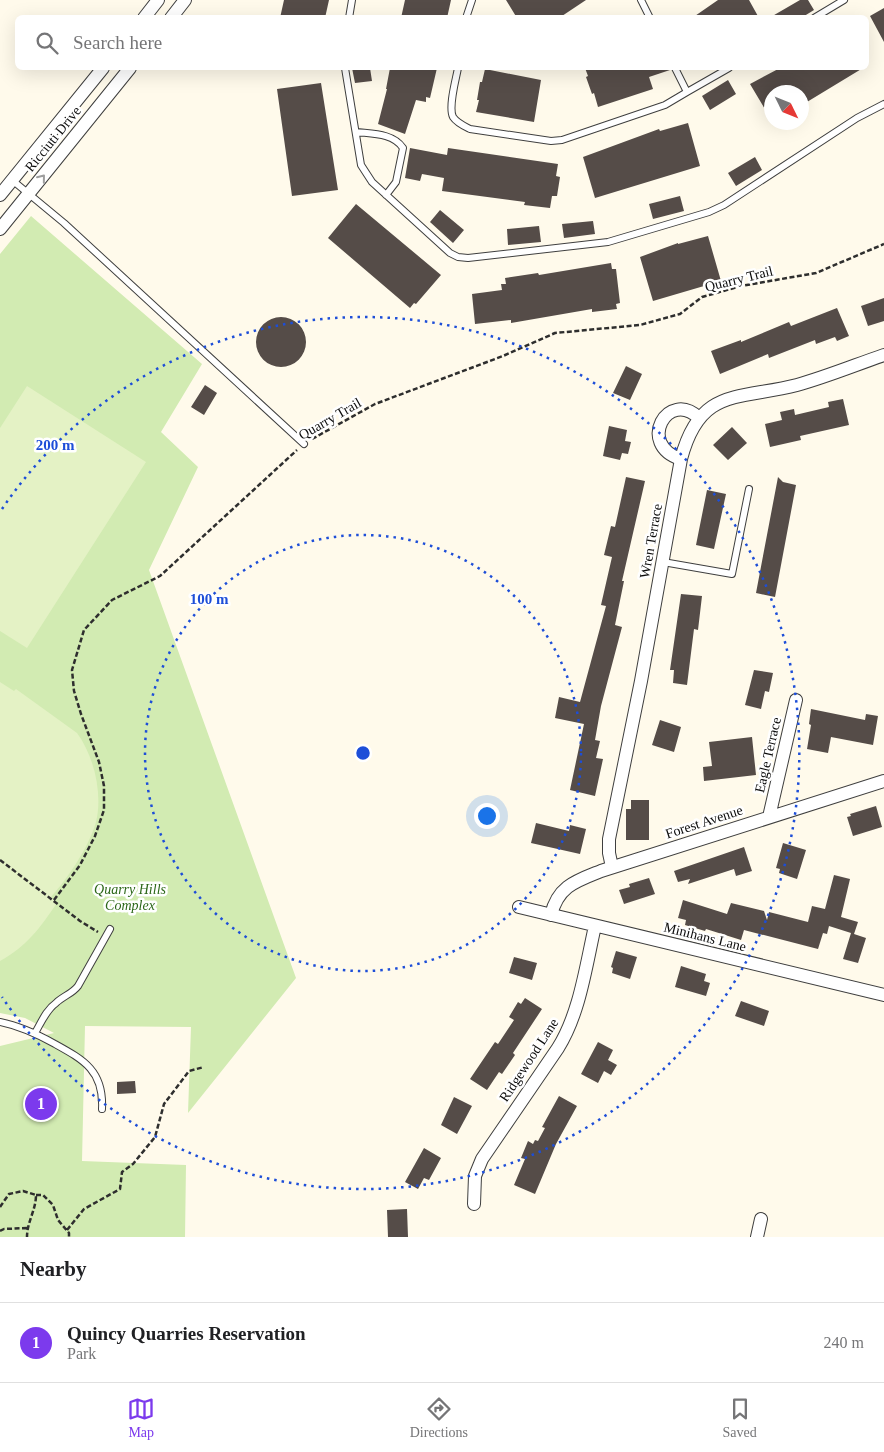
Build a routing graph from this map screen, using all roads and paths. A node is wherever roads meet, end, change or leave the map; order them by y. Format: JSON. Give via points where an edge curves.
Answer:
{"nodes":[{"id":1,"x":158,"y":0,"type":"edge"},
{"id":2,"x":185,"y":0,"type":"edge"},
{"id":3,"x":352,"y":0,"type":"edge"},
{"id":4,"x":472,"y":0,"type":"edge"},
{"id":5,"x":641,"y":0,"type":"edge"},
{"id":6,"x":844,"y":0,"type":"edge"},
{"id":7,"x":146,"y":15,"type":"edge"},
{"id":8,"x":172,"y":15,"type":"edge"},
{"id":9,"x":350,"y":15,"type":"edge"},
{"id":10,"x":467,"y":15,"type":"edge"},
{"id":11,"x":648,"y":15,"type":"edge"},
{"id":12,"x":819,"y":15,"type":"edge"},
{"id":13,"x":102,"y":70,"type":"edge"},
{"id":14,"x":128,"y":70,"type":"edge"},
{"id":15,"x":345,"y":70,"type":"edge"},
{"id":16,"x":458,"y":70,"type":"edge"},
{"id":17,"x":676,"y":70,"type":"edge"},
{"id":18,"x":726,"y":70,"type":"edge"},
{"id":19,"x":687,"y":92,"type":"junction"},
{"id":20,"x":884,"y":104,"type":"edge"},
{"id":21,"x":356,"y":132,"type":"junction"},
{"id":22,"x":12,"y":180,"type":"junction"},
{"id":23,"x":29,"y":194,"type":"junction"},
{"id":24,"x":0,"y":195,"type":"edge"},
{"id":25,"x":386,"y":195,"type":"junction"},
{"id":26,"x":0,"y":229,"type":"edge"},
{"id":27,"x":884,"y":244,"type":"edge"},
{"id":28,"x":884,"y":355,"type":"edge"},
{"id":29,"x":699,"y":418,"type":"junction"},
{"id":30,"x":304,"y":444,"type":"junction"},
{"id":31,"x":681,"y":459,"type":"junction"},
{"id":32,"x":749,"y":489,"type":"dead end"},
{"id":33,"x":663,"y":562,"type":"junction"},
{"id":34,"x":796,"y":700,"type":"dead end"},
{"id":35,"x":884,"y":781,"type":"edge"},
{"id":36,"x":769,"y":817,"type":"junction"},
{"id":37,"x":0,"y":860,"type":"edge"},
{"id":38,"x":612,"y":867,"type":"junction"},
{"id":39,"x":54,"y":900,"type":"junction"},
{"id":40,"x":519,"y":907,"type":"dead end"},
{"id":41,"x":551,"y":915,"type":"junction"},
{"id":42,"x":595,"y":926,"type":"junction"},
{"id":43,"x":110,"y":929,"type":"dead end"},
{"id":44,"x":106,"y":936,"type":"junction"},
{"id":45,"x":884,"y":995,"type":"edge"},
{"id":46,"x":0,"y":1022,"type":"edge"},
{"id":47,"x":35,"y":1033,"type":"junction"},
{"id":48,"x":204,"y":1067,"type":"dead end"},
{"id":49,"x":102,"y":1108,"type":"dead end"},
{"id":50,"x":36,"y":1195,"type":"junction"},
{"id":51,"x":474,"y":1204,"type":"dead end"},
{"id":52,"x":0,"y":1207,"type":"edge"},
{"id":53,"x":761,"y":1219,"type":"dead end"},
{"id":54,"x":27,"y":1228,"type":"junction"},
{"id":55,"x":67,"y":1230,"type":"junction"},
{"id":56,"x":0,"y":1231,"type":"edge"},
{"id":57,"x":27,"y":1237,"type":"edge"},
{"id":58,"x":69,"y":1237,"type":"edge"},
{"id":59,"x":757,"y":1237,"type":"edge"}],
"edges":[{"from":1,"to":7,"type":"street"},
{"from":2,"to":8,"type":"street"},
{"from":3,"to":9,"type":"lane"},
{"from":4,"to":10,"type":"lane"},
{"from":5,"to":11,"type":"lane"},
{"from":6,"to":12,"type":"lane"},
{"from":13,"to":22,"type":"street","name":"Ricciuti Drive"},
{"from":23,"to":14,"type":"street","name":"Ricciuti Drive","one_way":true},
{"from":15,"to":21,"type":"lane"},
{"from":16,"to":19,"type":"lane","via":[[451,109],[460,124],[470,129],[552,141],[665,105]]},
{"from":17,"to":19,"type":"lane"},
{"from":18,"to":19,"type":"lane"},
{"from":20,"to":25,"type":"lane","via":[[857,118],[724,205],[608,242],[458,257]]},
{"from":21,"to":25,"type":"lane","via":[[365,174]]},
{"from":21,"to":25,"type":"lane","via":[[389,136],[403,148],[396,182]]},
{"from":22,"to":23,"type":"lane"},
{"from":22,"to":24,"type":"street","name":"Ricciuti Drive"},
{"from":23,"to":26,"type":"street","name":"Ricciuti Drive"},
{"from":23,"to":30,"type":"lane"},
{"from":27,"to":30,"type":"path","name":"Quarry Trail","via":[[816,273],[741,286],[702,298],[680,314],[640,325],[555,333],[375,404]]},
{"from":28,"to":29,"type":"street","name":"Wren Terrace","via":[[804,383],[732,397],[714,405]]},
{"from":29,"to":31,"type":"street","name":"Wren Terrace"},
{"from":29,"to":31,"type":"street","via":[[682,408],[672,412],[660,424],[658,436],[663,447]]},
{"from":30,"to":39,"type":"path","name":"Quarry Trail","via":[[160,576],[112,600],[84,630],[72,670],[74,691],[99,762],[104,810],[80,865]]},
{"from":31,"to":33,"type":"street","name":"Wren Terrace"},
{"from":32,"to":33,"type":"lane","via":[[732,574]]},
{"from":33,"to":38,"type":"street","name":"Wren Terrace","via":[[609,839]]},
{"from":34,"to":36,"type":"street","name":"Eagle Terrace"},
{"from":35,"to":36,"type":"street","name":"Forest Avenue"},
{"from":36,"to":38,"type":"street","name":"Forest Avenue"},
{"from":37,"to":39,"type":"path"},
{"from":38,"to":41,"type":"street","name":"Forest Avenue","via":[[566,888],[556,900]]},
{"from":39,"to":44,"type":"path"},
{"from":40,"to":41,"type":"street","name":"Minihans Lane"},
{"from":41,"to":42,"type":"street","name":"Minihans Lane"},
{"from":42,"to":45,"type":"street","name":"Minihans Lane"},
{"from":42,"to":51,"type":"street","name":"Ridgewood Lane","via":[[568,1030],[482,1159],[475,1176]]},
{"from":43,"to":44,"type":"lane"},
{"from":44,"to":47,"type":"lane","via":[[78,986],[50,1008]]},
{"from":46,"to":47,"type":"lane"},
{"from":47,"to":49,"type":"lane","via":[[80,1058],[91,1068],[101,1087]]},
{"from":48,"to":55,"type":"path","via":[[189,1070],[164,1104],[154,1138],[133,1164],[122,1172],[120,1189],[84,1209]]},
{"from":50,"to":52,"type":"path","via":[[23,1191],[9,1194]]},
{"from":50,"to":54,"type":"path","via":[[36,1206]]},
{"from":50,"to":55,"type":"path","via":[[43,1195],[53,1205],[58,1220]]},
{"from":53,"to":59,"type":"street"},
{"from":54,"to":56,"type":"path"},
{"from":54,"to":57,"type":"path"},
{"from":55,"to":58,"type":"path"}]}
